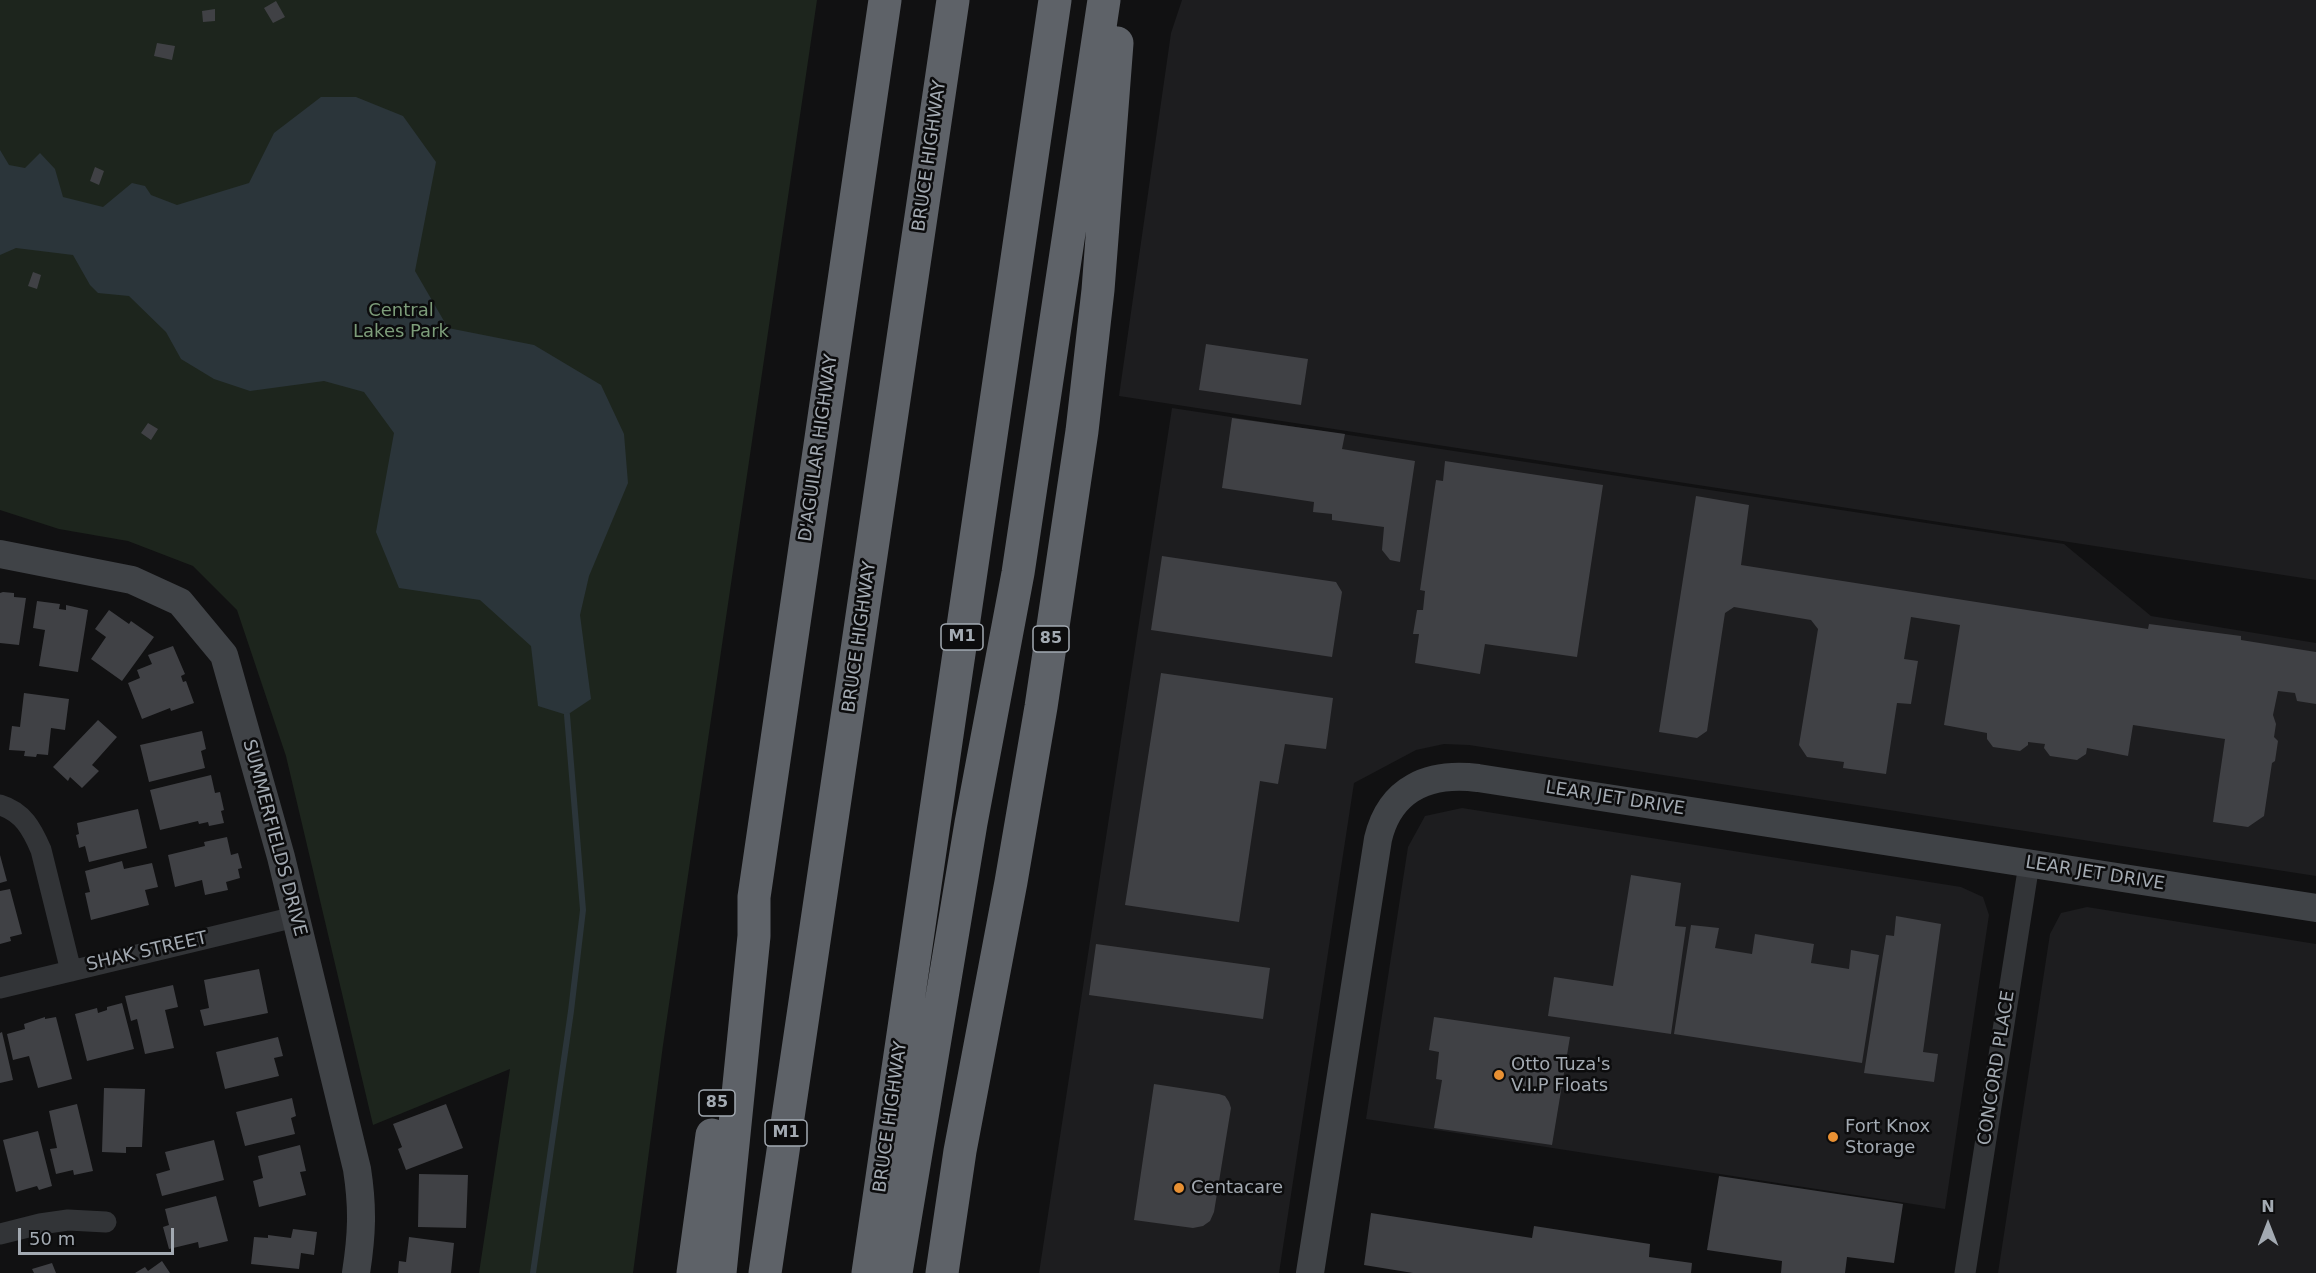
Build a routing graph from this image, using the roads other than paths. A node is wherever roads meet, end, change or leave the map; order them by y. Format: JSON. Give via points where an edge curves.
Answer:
{"nodes":[{"id":1,"x":885,"y":0,"type":"edge"},
{"id":2,"x":953,"y":0,"type":"edge"},
{"id":3,"x":1055,"y":0,"type":"edge"},
{"id":4,"x":1104,"y":0,"type":"edge"},
{"id":5,"x":1116,"y":0,"type":"edge"},
{"id":6,"x":0,"y":554,"type":"edge"},
{"id":7,"x":0,"y":805,"type":"edge"},
{"id":8,"x":2029,"y":864,"type":"junction"},
{"id":9,"x":754,"y":897,"type":"junction"},
{"id":10,"x":2316,"y":908,"type":"edge"},
{"id":11,"x":295,"y":917,"type":"junction"},
{"id":12,"x":71,"y":970,"type":"junction"},
{"id":13,"x":0,"y":988,"type":"edge"},
{"id":14,"x":106,"y":1222,"type":"dead end"},
{"id":15,"x":0,"y":1234,"type":"edge"},
{"id":16,"x":356,"y":1273,"type":"edge"},
{"id":17,"x":693,"y":1273,"type":"edge"},
{"id":18,"x":720,"y":1273,"type":"edge"},
{"id":19,"x":765,"y":1273,"type":"edge"},
{"id":20,"x":868,"y":1273,"type":"edge"},
{"id":21,"x":896,"y":1273,"type":"edge"},
{"id":22,"x":942,"y":1273,"type":"edge"},
{"id":23,"x":1310,"y":1273,"type":"edge"},
{"id":24,"x":1965,"y":1273,"type":"edge"}],
"edges":[{"from":1,"to":9,"type":"highway","name":"D'AGUILAR HIGHWAY","number":"85"},
{"from":2,"to":19,"type":"highway","name":"BRUCE HIGHWAY","number":"M1"},
{"from":3,"to":20,"type":"highway","name":"BRUCE HIGHWAY","number":"M1"},
{"from":4,"to":21,"type":"highway","via":[[1019,563]]},
{"from":5,"to":22,"type":"highway","number":"85","via":[[1119,26],[1098,290],[1082,431],[1041,707],[960,1150]]},
{"from":6,"to":11,"type":"street","name":"SUMMERFIELDS DRIVE","via":[[132,580],[180,602],[224,655]]},
{"from":7,"to":12,"type":"street","via":[[24,818],[33,832]]},
{"from":8,"to":10,"type":"street","name":"LEAR JET DRIVE"},
{"from":8,"to":23,"type":"street","name":"LEAR JET DRIVE","via":[[1469,777],[1443,776],[1417,785],[1390,809],[1380,828]]},
{"from":8,"to":24,"type":"street","name":"CONCORD PLACE"},
{"from":9,"to":17,"type":"highway","number":"85","via":[[741,933]]},
{"from":9,"to":18,"type":"highway","via":[[754,936]]},
{"from":11,"to":12,"type":"street","name":"SHAK STREET"},
{"from":11,"to":16,"type":"street","name":"SUMMERFIELDS DRIVE","via":[[357,1170],[362,1235]]},
{"from":12,"to":13,"type":"street","name":"SHAK STREET"},
{"from":14,"to":15,"type":"street","via":[[68,1220]]}]}
